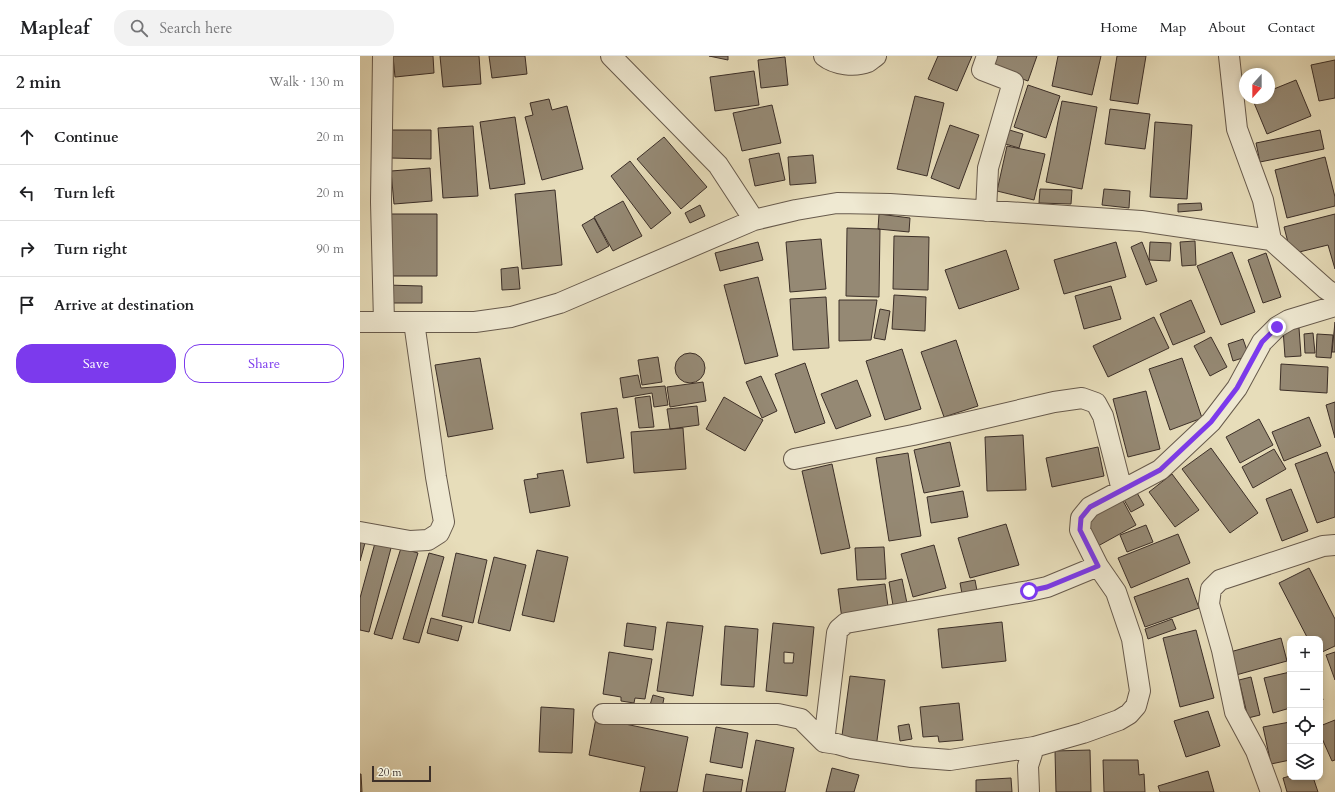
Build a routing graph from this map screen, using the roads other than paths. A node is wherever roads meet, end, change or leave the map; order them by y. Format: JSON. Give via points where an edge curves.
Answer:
{"nodes":[{"id":1,"x":383,"y":56,"type":"edge"},
{"id":2,"x":612,"y":56,"type":"edge"},
{"id":3,"x":824,"y":56,"type":"edge"},
{"id":4,"x":876,"y":56,"type":"edge"},
{"id":5,"x":987,"y":56,"type":"edge"},
{"id":6,"x":1229,"y":56,"type":"edge"},
{"id":7,"x":986,"y":210,"type":"junction"},
{"id":8,"x":754,"y":220,"type":"junction"},
{"id":9,"x":1271,"y":240,"type":"junction"},
{"id":10,"x":1335,"y":295,"type":"edge"},
{"id":11,"x":1335,"y":306,"type":"edge"},
{"id":12,"x":360,"y":322,"type":"edge"},
{"id":13,"x":384,"y":322,"type":"junction"},
{"id":14,"x":414,"y":322,"type":"junction"},
{"id":15,"x":794,"y":459,"type":"dead end"},
{"id":16,"x":1122,"y":490,"type":"junction"},
{"id":17,"x":360,"y":532,"type":"edge"},
{"id":18,"x":1335,"y":545,"type":"edge"},
{"id":19,"x":1098,"y":566,"type":"junction"},
{"id":20,"x":603,"y":714,"type":"dead end"},
{"id":21,"x":824,"y":742,"type":"junction"},
{"id":22,"x":1034,"y":747,"type":"junction"},
{"id":23,"x":1028,"y":792,"type":"edge"},
{"id":24,"x":1271,"y":792,"type":"edge"}],
"edges":[{"from":1,"to":13,"type":"street","via":[[381,202]]},
{"from":2,"to":8,"type":"street","via":[[718,165]]},
{"from":3,"to":4,"type":"street","via":[[851,64],[868,62]]},
{"from":5,"to":7,"type":"street","via":[[982,70],[1013,82],[988,168]]},
{"from":6,"to":9,"type":"street","via":[[1238,129],[1263,200]]},
{"from":7,"to":8,"type":"street","via":[[836,203]]},
{"from":7,"to":9,"type":"street","via":[[1140,222]]},
{"from":8,"to":14,"type":"street","via":[[560,303],[511,317],[476,322]]},
{"from":9,"to":10,"type":"street"},
{"from":11,"to":16,"type":"street","via":[[1289,320],[1277,327],[1262,342],[1237,388],[1211,422],[1160,470]]},
{"from":12,"to":13,"type":"street"},
{"from":13,"to":14,"type":"street"},
{"from":14,"to":17,"type":"street","via":[[444,522],[439,533],[428,540],[410,541]]},
{"from":15,"to":16,"type":"street","via":[[1082,398],[1096,403],[1103,416]]},
{"from":16,"to":19,"type":"street","via":[[1090,507],[1081,518],[1080,530]]},
{"from":18,"to":24,"type":"street","via":[[1323,546],[1220,580],[1211,589],[1209,604],[1235,712],[1256,751]]},
{"from":19,"to":21,"type":"street","via":[[1047,587],[846,623],[837,633]]},
{"from":19,"to":22,"type":"street","via":[[1116,592],[1132,639],[1140,692],[1136,706],[1119,720]]},
{"from":20,"to":21,"type":"street","via":[[778,714],[801,719]]},
{"from":21,"to":22,"type":"street","via":[[912,757],[950,760]]},
{"from":22,"to":23,"type":"street","via":[[1028,766]]}]}
